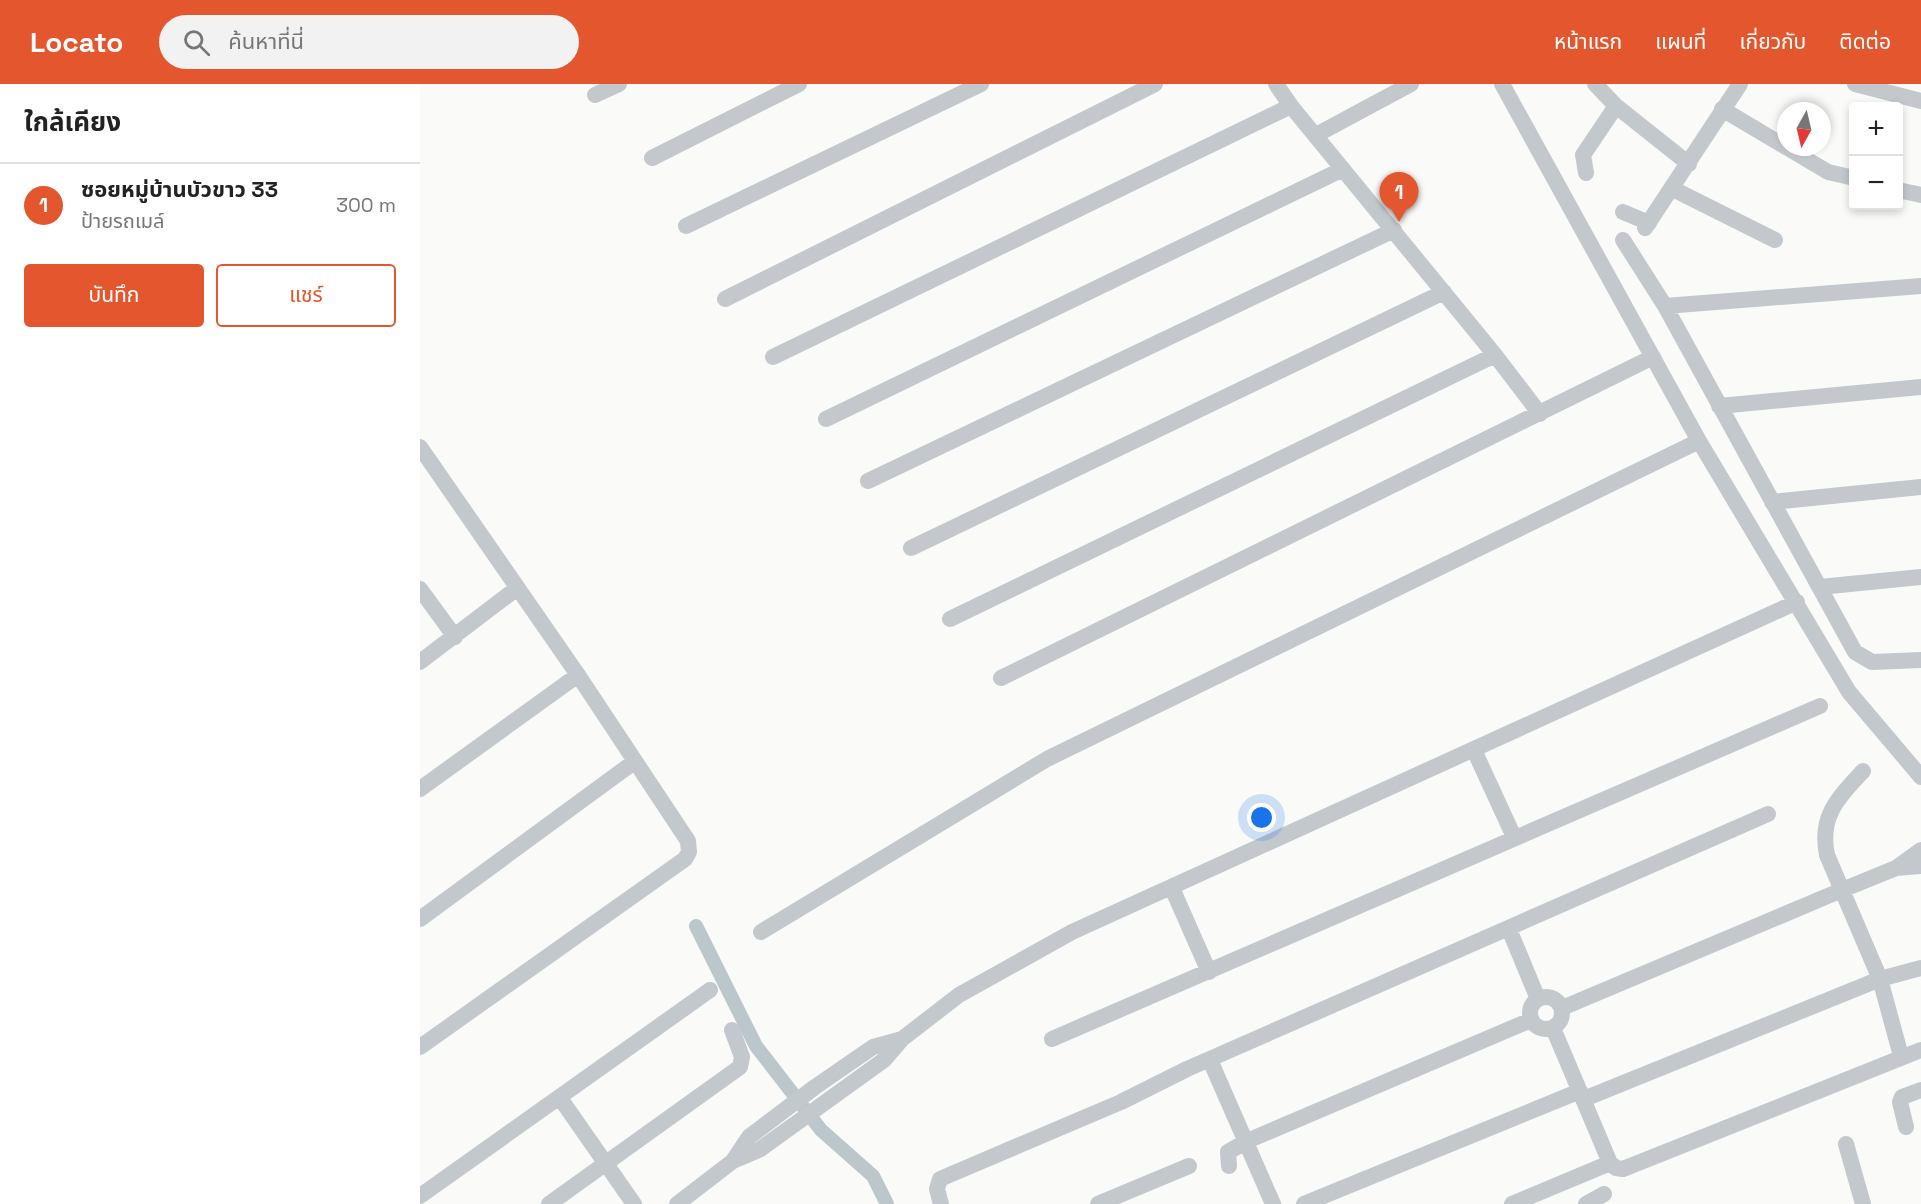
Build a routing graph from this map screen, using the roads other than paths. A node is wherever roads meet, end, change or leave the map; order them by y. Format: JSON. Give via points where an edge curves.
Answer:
{"nodes":[{"id":1,"x":619,"y":84,"type":"edge"},
{"id":2,"x":799,"y":84,"type":"edge"},
{"id":3,"x":981,"y":84,"type":"edge"},
{"id":4,"x":1155,"y":84,"type":"edge"},
{"id":5,"x":1276,"y":84,"type":"edge"},
{"id":6,"x":1411,"y":84,"type":"edge"},
{"id":7,"x":1502,"y":84,"type":"edge"},
{"id":8,"x":1594,"y":84,"type":"edge"},
{"id":9,"x":1855,"y":84,"type":"edge"},
{"id":10,"x":1737,"y":85,"type":"edge"},
{"id":11,"x":595,"y":95,"type":"dead end"},
{"id":12,"x":1921,"y":101,"type":"edge"},
{"id":13,"x":1291,"y":106,"type":"junction"},
{"id":14,"x":1616,"y":106,"type":"junction"},
{"id":15,"x":1722,"y":109,"type":"junction"},
{"id":16,"x":1316,"y":135,"type":"junction"},
{"id":17,"x":1777,"y":142,"type":"edge"},
{"id":18,"x":1801,"y":156,"type":"edge"},
{"id":19,"x":652,"y":158,"type":"dead end"},
{"id":20,"x":1689,"y":164,"type":"junction"},
{"id":21,"x":1343,"y":169,"type":"junction"},
{"id":22,"x":1586,"y":173,"type":"dead end"},
{"id":23,"x":1849,"y":177,"type":"edge"},
{"id":24,"x":1673,"y":189,"type":"junction"},
{"id":25,"x":1903,"y":191,"type":"edge"},
{"id":26,"x":1921,"y":195,"type":"edge"},
{"id":27,"x":1623,"y":212,"type":"dead end"},
{"id":28,"x":686,"y":226,"type":"dead end"},
{"id":29,"x":1394,"y":230,"type":"junction"},
{"id":30,"x":1623,"y":240,"type":"dead end"},
{"id":31,"x":1775,"y":240,"type":"dead end"},
{"id":32,"x":1921,"y":286,"type":"edge"},
{"id":33,"x":1444,"y":292,"type":"junction"},
{"id":34,"x":725,"y":299,"type":"dead end"},
{"id":35,"x":1665,"y":306,"type":"junction"},
{"id":36,"x":1495,"y":355,"type":"junction"},
{"id":37,"x":773,"y":357,"type":"dead end"},
{"id":38,"x":1653,"y":357,"type":"junction"},
{"id":39,"x":1921,"y":387,"type":"edge"},
{"id":40,"x":1719,"y":406,"type":"junction"},
{"id":41,"x":1540,"y":414,"type":"junction"},
{"id":42,"x":826,"y":419,"type":"dead end"},
{"id":43,"x":1699,"y":441,"type":"junction"},
{"id":44,"x":420,"y":447,"type":"edge"},
{"id":45,"x":868,"y":481,"type":"dead end"},
{"id":46,"x":1921,"y":487,"type":"edge"},
{"id":47,"x":1772,"y":502,"type":"junction"},
{"id":48,"x":911,"y":548,"type":"dead end"},
{"id":49,"x":1921,"y":577,"type":"edge"},
{"id":50,"x":1820,"y":587,"type":"junction"},
{"id":51,"x":420,"y":589,"type":"edge"},
{"id":52,"x":516,"y":589,"type":"junction"},
{"id":53,"x":1797,"y":602,"type":"junction"},
{"id":54,"x":950,"y":619,"type":"dead end"},
{"id":55,"x":455,"y":637,"type":"junction"},
{"id":56,"x":1921,"y":660,"type":"edge"},
{"id":57,"x":420,"y":662,"type":"edge"},
{"id":58,"x":578,"y":675,"type":"junction"},
{"id":59,"x":1001,"y":678,"type":"dead end"},
{"id":60,"x":1820,"y":706,"type":"dead end"},
{"id":61,"x":1474,"y":750,"type":"junction"},
{"id":62,"x":634,"y":762,"type":"junction"},
{"id":63,"x":1863,"y":771,"type":"dead end"},
{"id":64,"x":1921,"y":777,"type":"edge"},
{"id":65,"x":420,"y":789,"type":"edge"},
{"id":66,"x":1768,"y":814,"type":"dead end"},
{"id":67,"x":1514,"y":837,"type":"junction"},
{"id":68,"x":1921,"y":850,"type":"edge"},
{"id":69,"x":1921,"y":866,"type":"edge"},
{"id":70,"x":1896,"y":868,"type":"junction"},
{"id":71,"x":1172,"y":888,"type":"junction"},
{"id":72,"x":1842,"y":890,"type":"junction"},
{"id":73,"x":420,"y":919,"type":"edge"},
{"id":74,"x":1509,"y":929,"type":"junction"},
{"id":75,"x":761,"y":932,"type":"dead end"},
{"id":76,"x":1921,"y":968,"type":"edge"},
{"id":77,"x":1209,"y":972,"type":"junction"},
{"id":78,"x":1880,"y":979,"type":"junction"},
{"id":79,"x":710,"y":990,"type":"dead end"},
{"id":80,"x":1538,"y":999,"type":"junction"},
{"id":81,"x":1562,"y":1008,"type":"junction"},
{"id":82,"x":1531,"y":1020,"type":"junction"},
{"id":83,"x":1553,"y":1028,"type":"junction"},
{"id":84,"x":732,"y":1030,"type":"dead end"},
{"id":85,"x":1052,"y":1039,"type":"dead end"},
{"id":86,"x":420,"y":1047,"type":"edge"},
{"id":87,"x":1921,"y":1050,"type":"edge"},
{"id":88,"x":1901,"y":1056,"type":"junction"},
{"id":89,"x":1210,"y":1060,"type":"junction"},
{"id":90,"x":1921,"y":1089,"type":"edge"},
{"id":91,"x":1582,"y":1095,"type":"junction"},
{"id":92,"x":560,"y":1098,"type":"junction"},
{"id":93,"x":1906,"y":1126,"type":"dead end"},
{"id":94,"x":1247,"y":1141,"type":"junction"},
{"id":95,"x":1846,"y":1144,"type":"dead end"},
{"id":96,"x":607,"y":1162,"type":"junction"},
{"id":97,"x":1610,"y":1163,"type":"junction"},
{"id":98,"x":1189,"y":1166,"type":"dead end"},
{"id":99,"x":1228,"y":1166,"type":"dead end"},
{"id":100,"x":1604,"y":1194,"type":"dead end"},
{"id":101,"x":420,"y":1196,"type":"edge"},
{"id":102,"x":549,"y":1204,"type":"edge"},
{"id":103,"x":634,"y":1204,"type":"edge"},
{"id":104,"x":677,"y":1204,"type":"edge"},
{"id":105,"x":941,"y":1204,"type":"edge"},
{"id":106,"x":1098,"y":1204,"type":"edge"},
{"id":107,"x":1273,"y":1204,"type":"edge"},
{"id":108,"x":1304,"y":1204,"type":"edge"},
{"id":109,"x":1514,"y":1204,"type":"edge"},
{"id":110,"x":1586,"y":1204,"type":"edge"},
{"id":111,"x":1863,"y":1204,"type":"edge"}],
"edges":[{"from":1,"to":11,"type":"street"},
{"from":2,"to":19,"type":"street"},
{"from":3,"to":28,"type":"street"},
{"from":4,"to":34,"type":"street"},
{"from":5,"to":13,"type":"street"},
{"from":6,"to":16,"type":"street"},
{"from":7,"to":38,"type":"street"},
{"from":8,"to":14,"type":"street"},
{"from":9,"to":12,"type":"street"},
{"from":10,"to":15,"type":"street"},
{"from":13,"to":16,"type":"street"},
{"from":13,"to":37,"type":"street"},
{"from":14,"to":20,"type":"street"},
{"from":14,"to":22,"type":"street","via":[[1583,155]]},
{"from":15,"to":17,"type":"street"},
{"from":15,"to":20,"type":"street"},
{"from":16,"to":21,"type":"street"},
{"from":18,"to":23,"type":"street","via":[[1828,172]]},
{"from":20,"to":24,"type":"street"},
{"from":21,"to":29,"type":"street"},
{"from":21,"to":42,"type":"street"},
{"from":24,"to":27,"type":"street","via":[[1647,226]]},
{"from":24,"to":31,"type":"street"},
{"from":25,"to":26,"type":"street"},
{"from":29,"to":33,"type":"street"},
{"from":29,"to":45,"type":"street"},
{"from":30,"to":35,"type":"street"},
{"from":32,"to":35,"type":"street"},
{"from":33,"to":36,"type":"street"},
{"from":33,"to":48,"type":"street"},
{"from":35,"to":40,"type":"street"},
{"from":36,"to":41,"type":"street"},
{"from":36,"to":54,"type":"street"},
{"from":38,"to":41,"type":"street"},
{"from":38,"to":43,"type":"street"},
{"from":39,"to":40,"type":"street"},
{"from":40,"to":47,"type":"street"},
{"from":41,"to":59,"type":"street"},
{"from":43,"to":53,"type":"street"},
{"from":43,"to":75,"type":"street","via":[[1047,759]]},
{"from":44,"to":52,"type":"street"},
{"from":46,"to":47,"type":"street"},
{"from":47,"to":50,"type":"street"},
{"from":49,"to":50,"type":"street"},
{"from":50,"to":56,"type":"street","via":[[1855,652],[1872,662]]},
{"from":51,"to":55,"type":"street"},
{"from":52,"to":55,"type":"street"},
{"from":52,"to":58,"type":"street"},
{"from":53,"to":61,"type":"street"},
{"from":53,"to":64,"type":"street","via":[[1849,692]]},
{"from":55,"to":57,"type":"street"},
{"from":58,"to":62,"type":"street"},
{"from":58,"to":65,"type":"street"},
{"from":60,"to":67,"type":"street"},
{"from":61,"to":67,"type":"street"},
{"from":61,"to":71,"type":"street"},
{"from":62,"to":73,"type":"street"},
{"from":62,"to":86,"type":"street","via":[[687,841],[689,852],[685,859]]},
{"from":63,"to":72,"type":"street","via":[[1842,793],[1823,836]]},
{"from":66,"to":74,"type":"street"},
{"from":67,"to":77,"type":"street"},
{"from":68,"to":70,"type":"street"},
{"from":69,"to":70,"type":"street"},
{"from":70,"to":72,"type":"street"},
{"from":71,"to":77,"type":"street"},
{"from":71,"to":104,"type":"street","via":[[1072,932],[959,995]]},
{"from":72,"to":78,"type":"street"},
{"from":72,"to":81,"type":"street"},
{"from":74,"to":80,"type":"street"},
{"from":74,"to":89,"type":"street"},
{"from":76,"to":78,"type":"street"},
{"from":77,"to":85,"type":"street"},
{"from":78,"to":88,"type":"street"},
{"from":78,"to":91,"type":"street"},
{"from":79,"to":92,"type":"street"},
{"from":80,"to":81,"type":"street","via":[[1552,998]]},
{"from":80,"to":82,"type":"street","via":[[1530,1009]]},
{"from":81,"to":83,"type":"street","via":[[1562,1020]]},
{"from":82,"to":83,"type":"street","via":[[1540,1029]]},
{"from":82,"to":94,"type":"street"},
{"from":83,"to":91,"type":"street"},
{"from":84,"to":96,"type":"street","via":[[742,1057],[740,1067]]},
{"from":87,"to":88,"type":"street"},
{"from":88,"to":97,"type":"street","via":[[1623,1168]]},
{"from":89,"to":94,"type":"street"},
{"from":89,"to":105,"type":"street","via":[[940,1179],[937,1189]]},
{"from":90,"to":93,"type":"street","via":[[1902,1097]]},
{"from":91,"to":97,"type":"street"},
{"from":91,"to":108,"type":"street"},
{"from":92,"to":96,"type":"street"},
{"from":92,"to":101,"type":"street"},
{"from":94,"to":99,"type":"street","via":[[1228,1152]]},
{"from":94,"to":107,"type":"street"},
{"from":95,"to":111,"type":"street"},
{"from":96,"to":102,"type":"street"},
{"from":96,"to":103,"type":"street"},
{"from":97,"to":109,"type":"street"},
{"from":98,"to":106,"type":"street"},
{"from":100,"to":110,"type":"street"}]}
